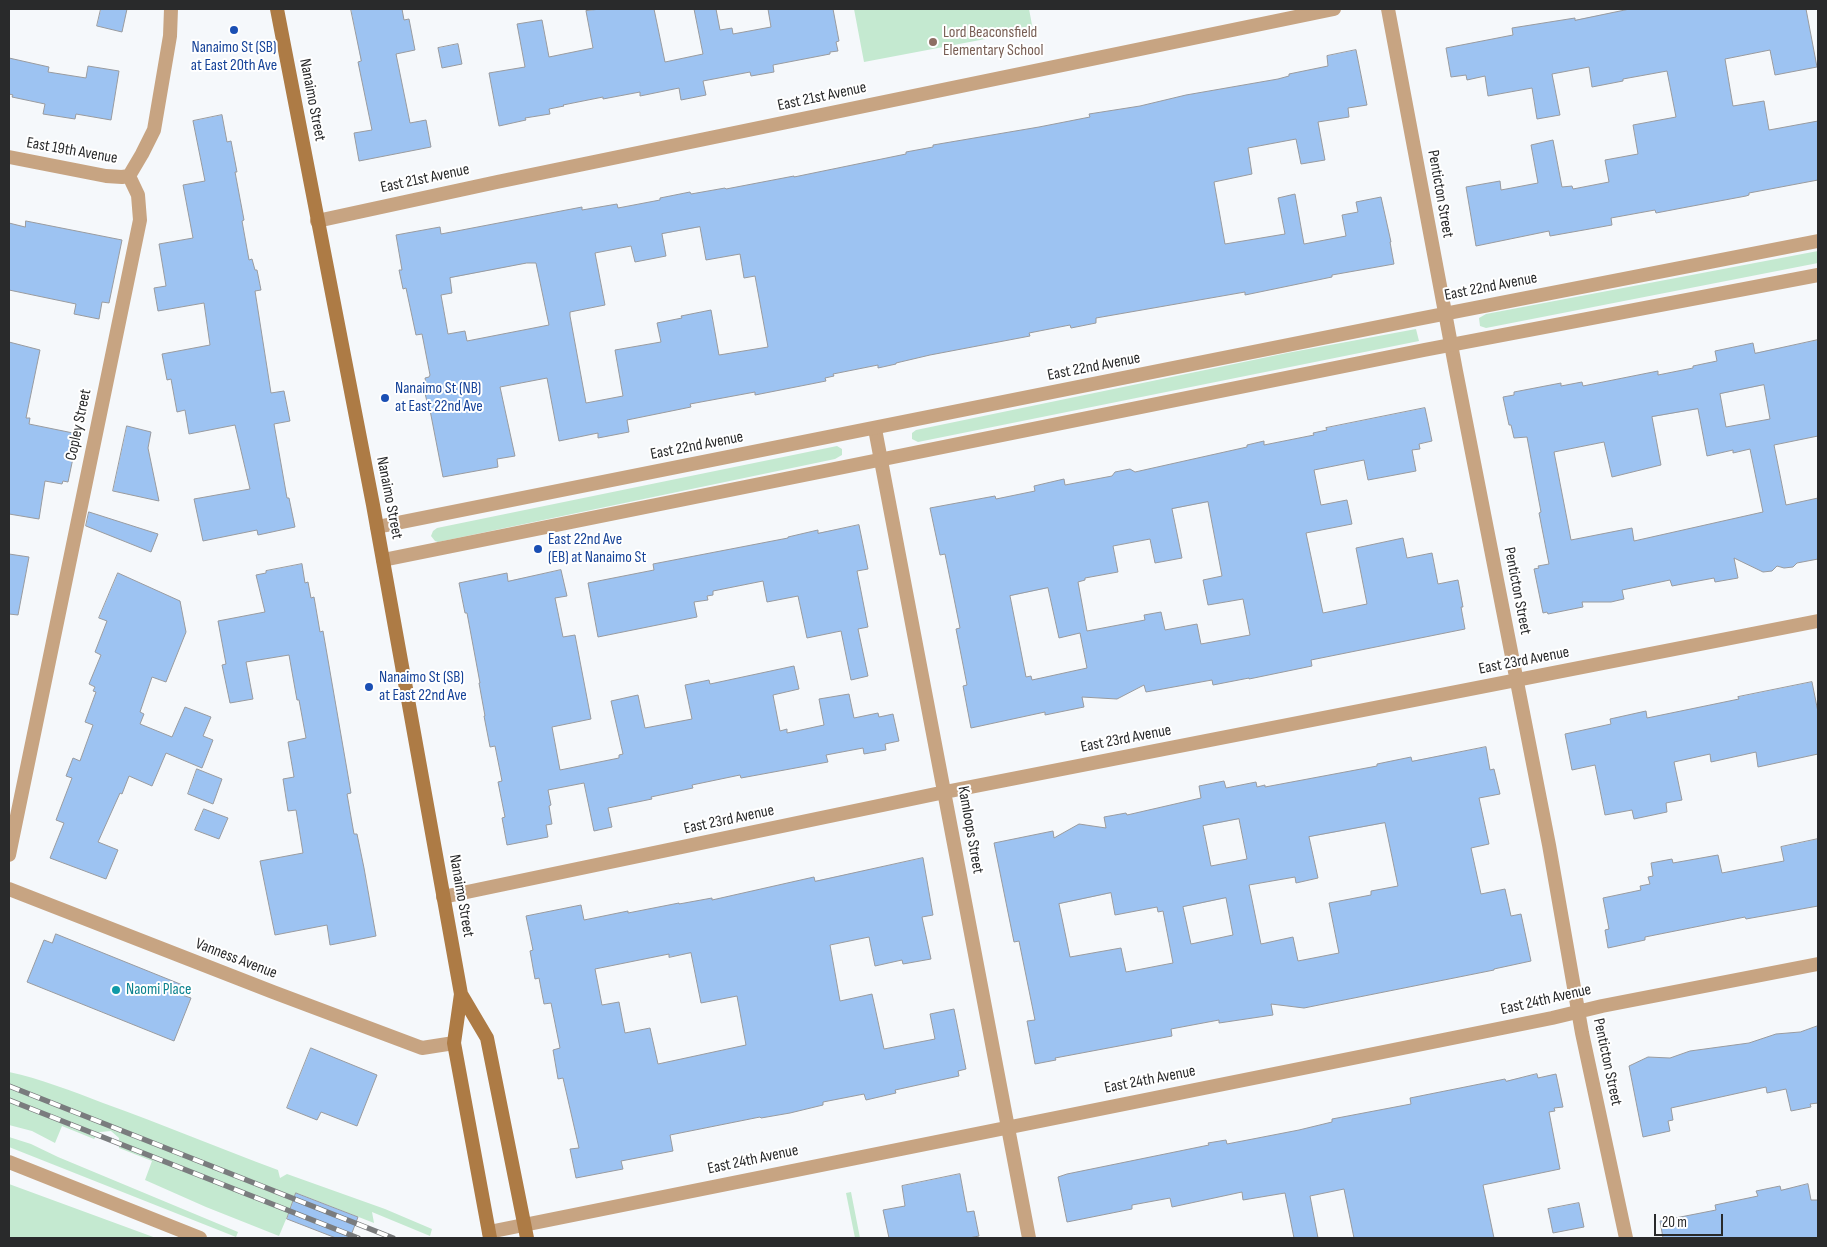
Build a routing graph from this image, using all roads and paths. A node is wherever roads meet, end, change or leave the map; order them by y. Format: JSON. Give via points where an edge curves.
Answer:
{"nodes":[{"id":1,"x":171,"y":9,"type":"edge"},
{"id":2,"x":277,"y":9,"type":"edge"},
{"id":3,"x":1334,"y":9,"type":"edge"},
{"id":4,"x":1388,"y":9,"type":"edge"},
{"id":5,"x":9,"y":157,"type":"edge"},
{"id":6,"x":129,"y":176,"type":"junction"},
{"id":7,"x":317,"y":220,"type":"junction"},
{"id":8,"x":1818,"y":241,"type":"edge"},
{"id":9,"x":1818,"y":275,"type":"edge"},
{"id":10,"x":1445,"y":314,"type":"junction"},
{"id":11,"x":1451,"y":345,"type":"junction"},
{"id":12,"x":875,"y":429,"type":"junction"},
{"id":13,"x":881,"y":459,"type":"junction"},
{"id":14,"x":377,"y":527,"type":"junction"},
{"id":15,"x":383,"y":560,"type":"junction"},
{"id":16,"x":1818,"y":621,"type":"edge"},
{"id":17,"x":1516,"y":680,"type":"junction"},
{"id":18,"x":945,"y":792,"type":"junction"},
{"id":19,"x":9,"y":855,"type":"edge"},
{"id":20,"x":9,"y":889,"type":"edge"},
{"id":21,"x":442,"y":897,"type":"junction"},
{"id":22,"x":1818,"y":964,"type":"edge"},
{"id":23,"x":461,"y":994,"type":"junction"},
{"id":24,"x":1578,"y":1012,"type":"junction"},
{"id":25,"x":454,"y":1043,"type":"junction"},
{"id":26,"x":1008,"y":1126,"type":"junction"},
{"id":27,"x":9,"y":1162,"type":"edge"},
{"id":28,"x":525,"y":1231,"type":"edge"},
{"id":29,"x":489,"y":1235,"type":"edge"},
{"id":30,"x":200,"y":1238,"type":"edge"},
{"id":31,"x":1029,"y":1238,"type":"edge"},
{"id":32,"x":1626,"y":1238,"type":"edge"}],
"edges":[{"from":1,"to":6,"type":"street","via":[[170,36],[154,130]]},
{"from":2,"to":7,"type":"main road","name":"Nanaimo Street"},
{"from":3,"to":7,"type":"street","name":"East 21st Avenue"},
{"from":4,"to":10,"type":"street","name":"Penticton Street"},
{"from":5,"to":6,"type":"street","name":"East 19th Avenue","via":[[106,176]]},
{"from":6,"to":19,"type":"street","name":"Copley Street","via":[[138,195],[140,220]]},
{"from":7,"to":14,"type":"main road","name":"Nanaimo Street"},
{"from":8,"to":10,"type":"street","name":"East 22nd Avenue"},
{"from":9,"to":11,"type":"street"},
{"from":10,"to":11,"type":"street","name":"Penticton Street"},
{"from":10,"to":12,"type":"street","name":"East 22nd Avenue"},
{"from":11,"to":13,"type":"street"},
{"from":11,"to":17,"type":"street","name":"Penticton Street"},
{"from":12,"to":13,"type":"street","name":"Kamloops Street"},
{"from":12,"to":14,"type":"street","name":"East 22nd Avenue"},
{"from":13,"to":15,"type":"street"},
{"from":13,"to":18,"type":"street","name":"Kamloops Street"},
{"from":14,"to":15,"type":"main road","name":"Nanaimo Street"},
{"from":15,"to":21,"type":"main road","name":"Nanaimo Street"},
{"from":16,"to":17,"type":"street","name":"East 23rd Avenue"},
{"from":17,"to":18,"type":"street","name":"East 23rd Avenue"},
{"from":17,"to":24,"type":"street","name":"Penticton Street"},
{"from":18,"to":21,"type":"street","name":"East 23rd Avenue"},
{"from":18,"to":26,"type":"street","name":"Kamloops Street"},
{"from":20,"to":25,"type":"street","name":"Vanness Avenue","via":[[422,1048]]},
{"from":21,"to":23,"type":"main road","name":"Nanaimo Street"},
{"from":22,"to":24,"type":"street","name":"East 24th Avenue"},
{"from":23,"to":25,"type":"main road","name":"Nanaimo Street"},
{"from":23,"to":28,"type":"main road","name":"Nanaimo Street","via":[[487,1038]]},
{"from":24,"to":26,"type":"street","name":"East 24th Avenue"},
{"from":24,"to":32,"type":"street","name":"Penticton Street"},
{"from":25,"to":29,"type":"main road","name":"Nanaimo Street"},
{"from":26,"to":28,"type":"street","name":"East 24th Avenue"},
{"from":26,"to":31,"type":"street","name":"Kamloops Street"},
{"from":27,"to":30,"type":"street"},
{"from":28,"to":29,"type":"street","name":"East 24th Avenue"}]}
